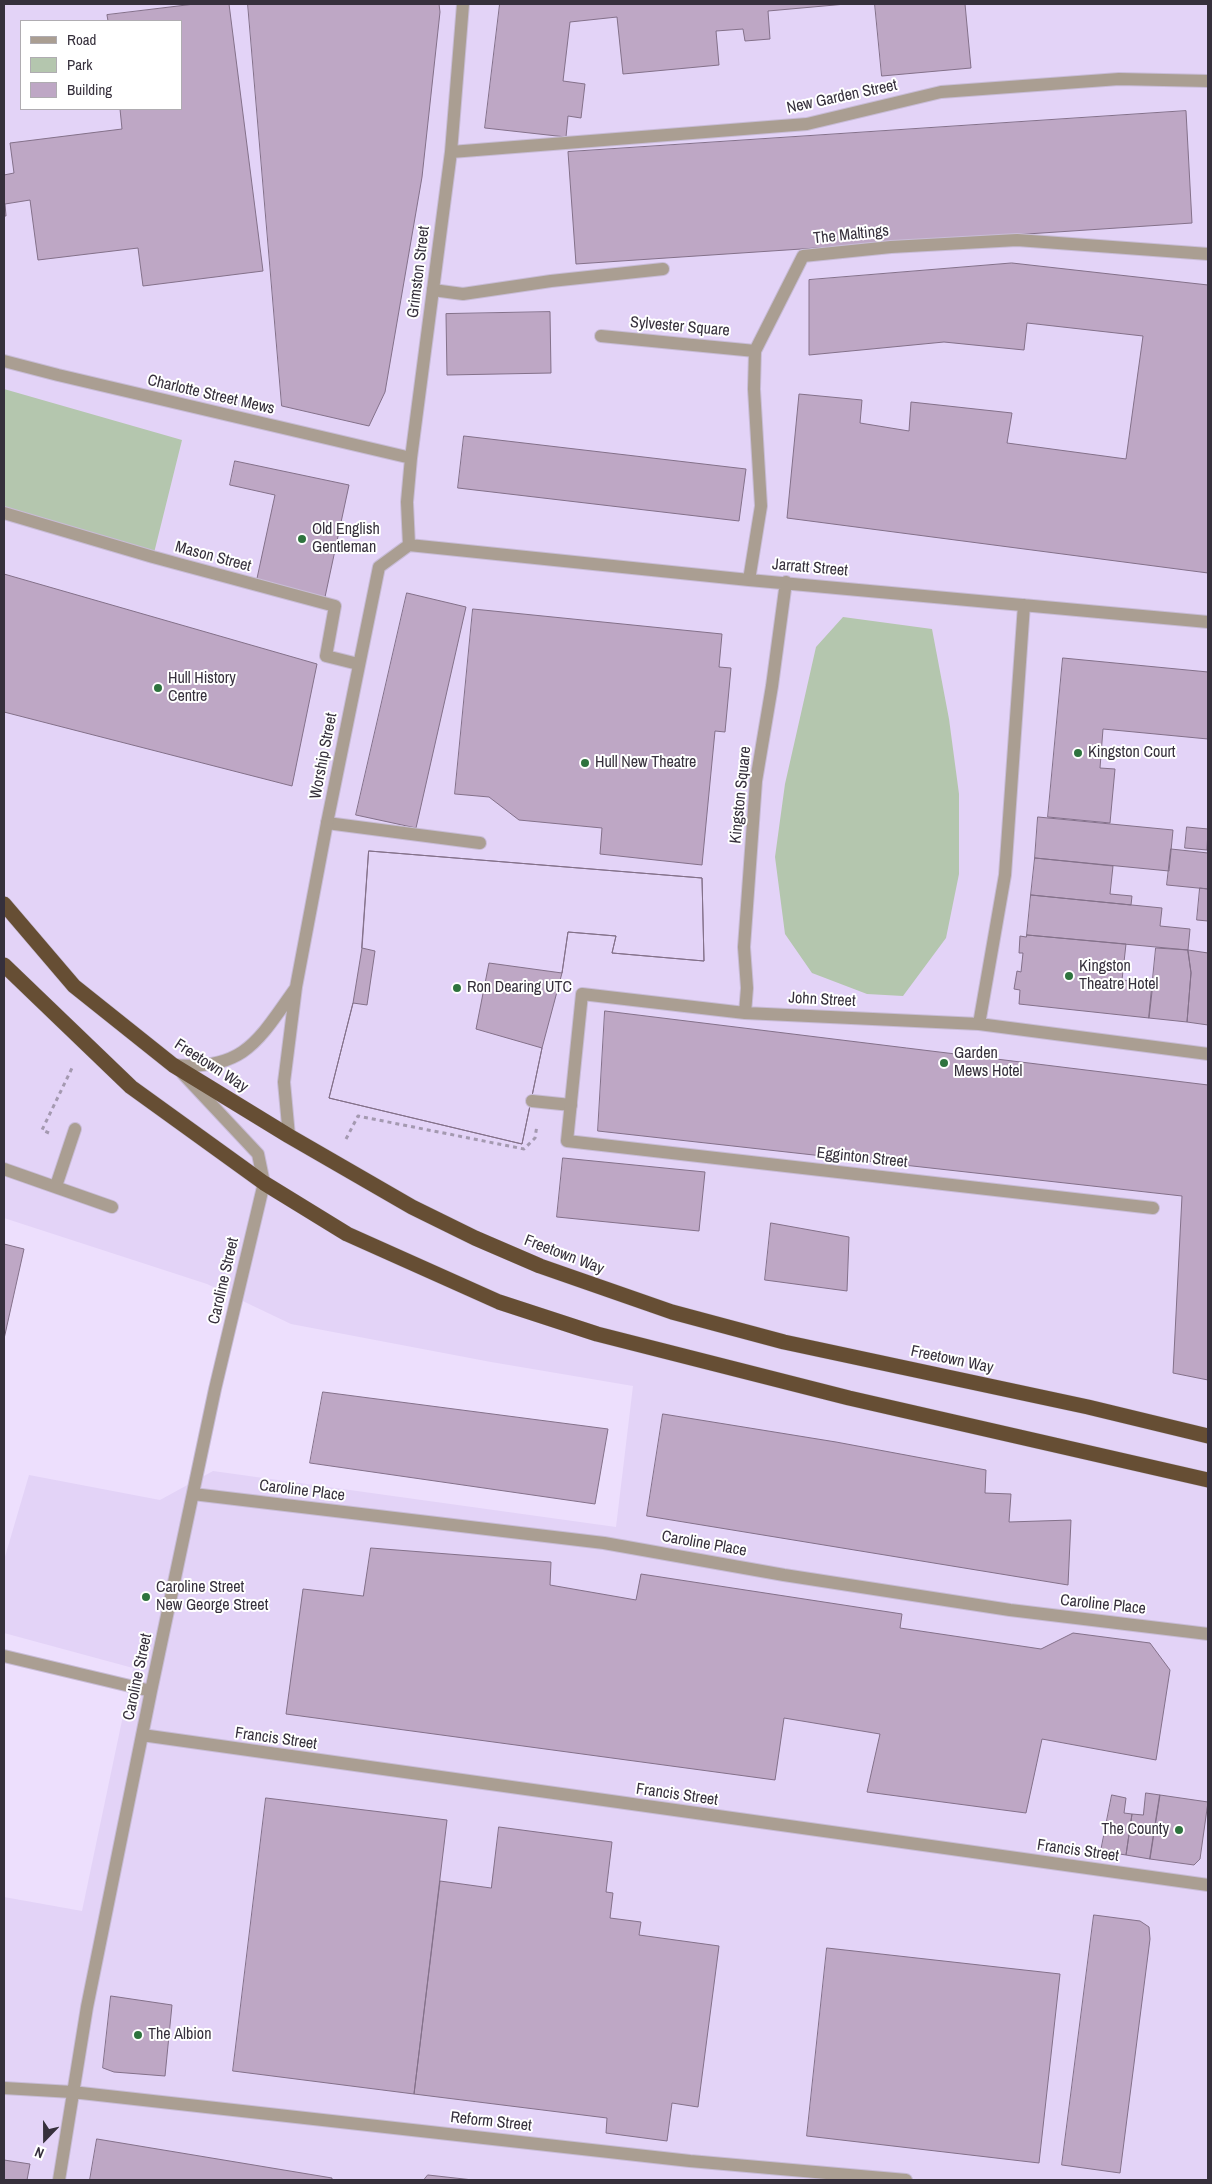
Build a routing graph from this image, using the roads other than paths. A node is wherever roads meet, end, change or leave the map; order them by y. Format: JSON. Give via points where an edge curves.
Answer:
{"nodes":[{"id":1,"x":463,"y":4,"type":"edge"},
{"id":2,"x":1208,"y":82,"type":"edge"},
{"id":3,"x":451,"y":152,"type":"junction"},
{"id":4,"x":1208,"y":254,"type":"edge"},
{"id":5,"x":663,"y":269,"type":"dead end"},
{"id":6,"x":433,"y":290,"type":"junction"},
{"id":7,"x":601,"y":336,"type":"dead end"},
{"id":8,"x":755,"y":351,"type":"junction"},
{"id":9,"x":4,"y":361,"type":"edge"},
{"id":10,"x":411,"y":458,"type":"junction"},
{"id":11,"x":4,"y":513,"type":"edge"},
{"id":12,"x":408,"y":545,"type":"junction"},
{"id":13,"x":749,"y":580,"type":"junction"},
{"id":14,"x":786,"y":582,"type":"junction"},
{"id":15,"x":1024,"y":605,"type":"junction"},
{"id":16,"x":1208,"y":622,"type":"edge"},
{"id":17,"x":358,"y":664,"type":"junction"},
{"id":18,"x":327,"y":823,"type":"junction"},
{"id":19,"x":480,"y":843,"type":"dead end"},
{"id":20,"x":4,"y":904,"type":"edge"},
{"id":21,"x":4,"y":965,"type":"edge"},
{"id":22,"x":296,"y":987,"type":"junction"},
{"id":23,"x":745,"y":1013,"type":"junction"},
{"id":24,"x":979,"y":1024,"type":"junction"},
{"id":25,"x":1208,"y":1054,"type":"edge"},
{"id":26,"x":174,"y":1065,"type":"junction"},
{"id":27,"x":536,"y":1102,"type":"road end"},
{"id":28,"x":571,"y":1105,"type":"junction"},
{"id":29,"x":75,"y":1129,"type":"dead end"},
{"id":30,"x":289,"y":1136,"type":"junction"},
{"id":31,"x":567,"y":1142,"type":"joint"},
{"id":32,"x":4,"y":1169,"type":"edge"},
{"id":33,"x":264,"y":1183,"type":"junction"},
{"id":34,"x":56,"y":1186,"type":"junction"},
{"id":35,"x":112,"y":1207,"type":"dead end"},
{"id":36,"x":1153,"y":1208,"type":"dead end"},
{"id":37,"x":1208,"y":1436,"type":"edge"},
{"id":38,"x":1208,"y":1480,"type":"edge"},
{"id":39,"x":193,"y":1494,"type":"junction"},
{"id":40,"x":1208,"y":1634,"type":"edge"},
{"id":41,"x":4,"y":1656,"type":"edge"},
{"id":42,"x":151,"y":1691,"type":"junction"},
{"id":43,"x":142,"y":1735,"type":"junction"},
{"id":44,"x":1208,"y":1885,"type":"edge"},
{"id":45,"x":4,"y":2088,"type":"edge"},
{"id":46,"x":72,"y":2092,"type":"junction"},
{"id":47,"x":59,"y":2180,"type":"edge"},
{"id":48,"x":906,"y":2180,"type":"edge"}],
"edges":[{"from":1,"to":3,"type":"street","name":"Grimston Street"},
{"from":2,"to":3,"type":"street","name":"New Garden Street","via":[[1119,80],[941,92],[807,124]]},
{"from":3,"to":6,"type":"street","name":"Grimston Street"},
{"from":4,"to":8,"type":"street","name":"The Maltings","via":[[1017,240],[803,256]]},
{"from":5,"to":6,"type":"street","via":[[463,294]]},
{"from":6,"to":10,"type":"street","name":"Grimston Street"},
{"from":7,"to":8,"type":"street","name":"Sylvester Square"},
{"from":8,"to":13,"type":"street","name":"The Maltings","via":[[761,506]]},
{"from":9,"to":10,"type":"street","name":"Charlotte Street Mews"},
{"from":10,"to":12,"type":"street","name":"Grimston Street"},
{"from":11,"to":17,"type":"street","name":"Mason Street","via":[[334,606],[326,656]]},
{"from":12,"to":13,"type":"street","name":"Jarratt Street"},
{"from":12,"to":17,"type":"street","name":"Worship Street","via":[[379,567]]},
{"from":13,"to":14,"type":"street","name":"Jarratt Street"},
{"from":14,"to":15,"type":"street","name":"Jarratt Street"},
{"from":14,"to":23,"type":"street","name":"Kingston Square","via":[[756,782],[744,947]]},
{"from":15,"to":16,"type":"street","name":"Jarratt Street"},
{"from":15,"to":24,"type":"street","via":[[1005,874]]},
{"from":17,"to":18,"type":"street","name":"Worship Street"},
{"from":18,"to":19,"type":"street"},
{"from":18,"to":22,"type":"street","name":"Worship Street"},
{"from":20,"to":26,"type":"highway","name":"Freetown Way","via":[[74,986]]},
{"from":21,"to":33,"type":"highway","via":[[131,1087]]},
{"from":22,"to":26,"type":"street","via":[[261,1036],[244,1051],[222,1063],[197,1067]]},
{"from":22,"to":30,"type":"street","name":"Worship Street","via":[[284,1082]]},
{"from":23,"to":24,"type":"street","name":"John Street"},
{"from":23,"to":28,"type":"street","name":"John Street","via":[[582,994]]},
{"from":24,"to":25,"type":"street","name":"John Street"},
{"from":26,"to":30,"type":"highway","name":"Freetown Way"},
{"from":26,"to":33,"type":"street","via":[[258,1154]]},
{"from":27,"to":28,"type":"street"},
{"from":28,"to":31,"type":"street","name":"John Street"},
{"from":29,"to":34,"type":"street"},
{"from":30,"to":37,"type":"highway","name":"Freetown Way","via":[[412,1207],[475,1238],[540,1266],[672,1312],[784,1342]]},
{"from":31,"to":36,"type":"street","name":"Egginton Street"},
{"from":32,"to":34,"type":"street"},
{"from":33,"to":38,"type":"highway","via":[[347,1234],[499,1302],[588,1331],[849,1398]]},
{"from":33,"to":39,"type":"street","name":"Caroline Street"},
{"from":34,"to":35,"type":"street"},
{"from":39,"to":40,"type":"street","name":"Caroline Place","via":[[604,1543],[1010,1610]]},
{"from":39,"to":42,"type":"street","name":"Caroline Street"},
{"from":41,"to":42,"type":"street"},
{"from":42,"to":43,"type":"street","name":"Caroline Street"},
{"from":43,"to":44,"type":"street","name":"Francis Street"},
{"from":43,"to":46,"type":"street","name":"Caroline Street"},
{"from":45,"to":46,"type":"street","name":"Reform Street"},
{"from":46,"to":47,"type":"street","name":"Caroline Street"},
{"from":46,"to":48,"type":"street","name":"Reform Street","via":[[681,2160]]}]}
